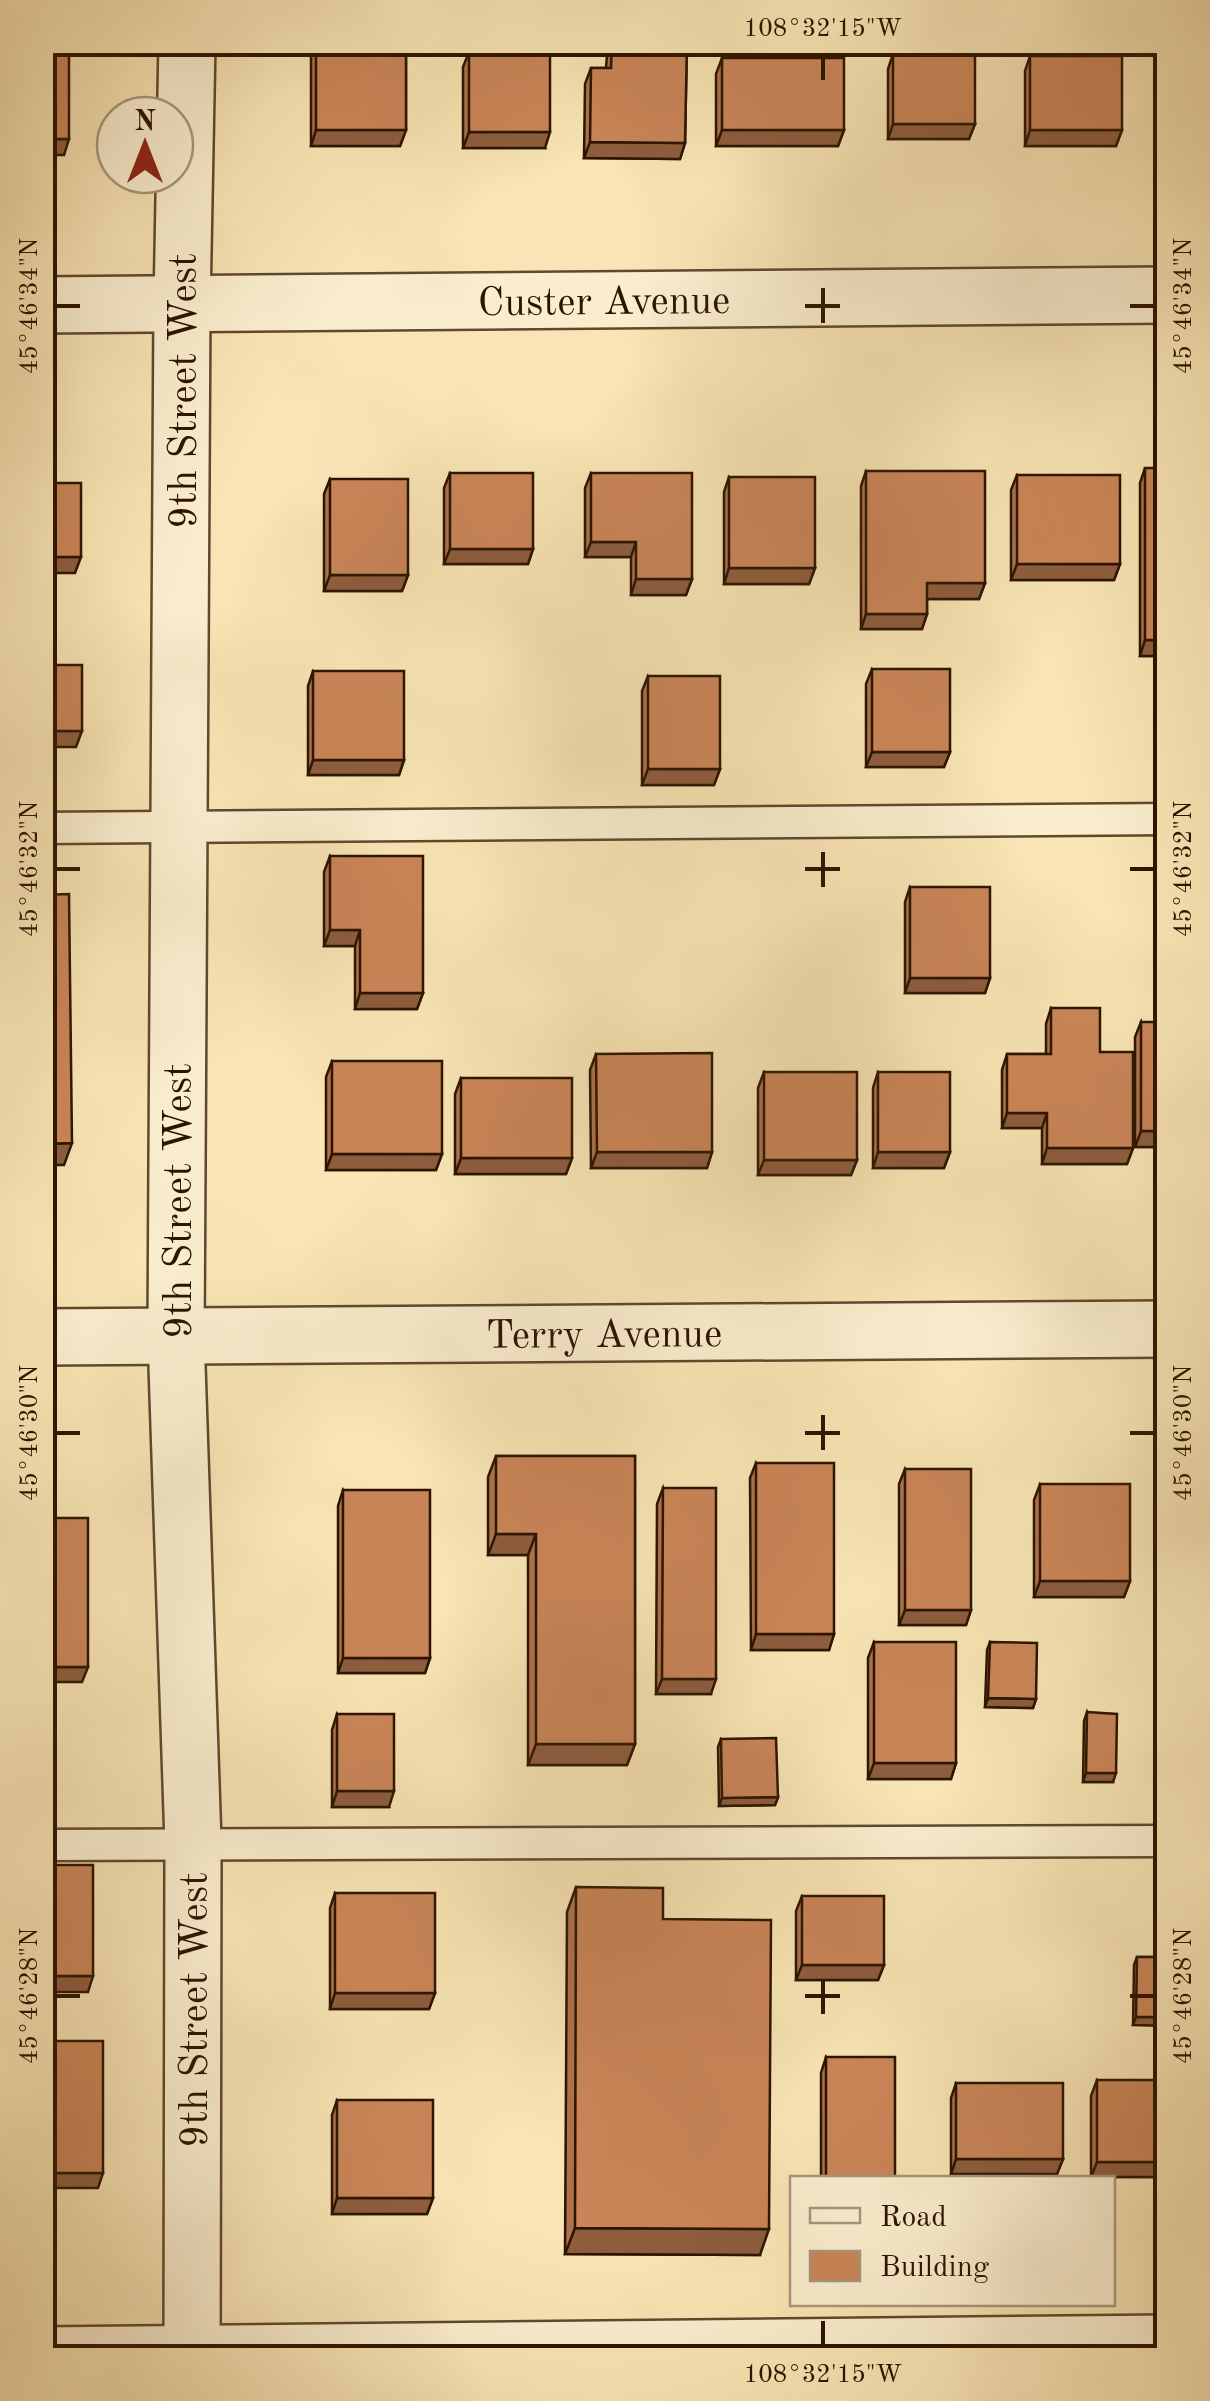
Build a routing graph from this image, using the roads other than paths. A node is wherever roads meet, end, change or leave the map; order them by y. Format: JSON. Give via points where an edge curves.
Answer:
{"nodes":[{"id":1,"x":187,"y":42,"type":"edge"},
{"id":2,"x":1168,"y":295,"type":"edge"},
{"id":3,"x":182,"y":304,"type":"junction"},
{"id":4,"x":42,"y":305,"type":"edge"},
{"id":5,"x":1168,"y":819,"type":"edge"},
{"id":6,"x":181,"y":826,"type":"junction"},
{"id":7,"x":42,"y":828,"type":"edge"},
{"id":8,"x":1168,"y":1329,"type":"edge"},
{"id":9,"x":176,"y":1336,"type":"junction"},
{"id":10,"x":42,"y":1337,"type":"edge"},
{"id":11,"x":1168,"y":1841,"type":"edge"},
{"id":12,"x":194,"y":1844,"type":"junction"},
{"id":13,"x":42,"y":1845,"type":"edge"},
{"id":14,"x":1168,"y":2343,"type":"edge"},
{"id":15,"x":42,"y":2354,"type":"edge"},
{"id":16,"x":192,"y":2356,"type":"edge"}],
"edges":[{"from":1,"to":3,"type":"street","name":"9th Street West"},
{"from":2,"to":3,"type":"street","name":"Custer Avenue"},
{"from":3,"to":4,"type":"street","name":"Custer Avenue"},
{"from":3,"to":6,"type":"street","name":"9th Street West"},
{"from":5,"to":6,"type":"lane"},
{"from":6,"to":7,"type":"lane"},
{"from":6,"to":9,"type":"street","name":"9th Street West"},
{"from":8,"to":9,"type":"street","name":"Terry Avenue"},
{"from":9,"to":10,"type":"street","name":"Terry Avenue"},
{"from":9,"to":12,"type":"street","name":"9th Street West"},
{"from":11,"to":12,"type":"lane"},
{"from":12,"to":13,"type":"lane"},
{"from":12,"to":16,"type":"street","name":"9th Street West"},
{"from":14,"to":16,"type":"street"},
{"from":15,"to":16,"type":"street"}]}
